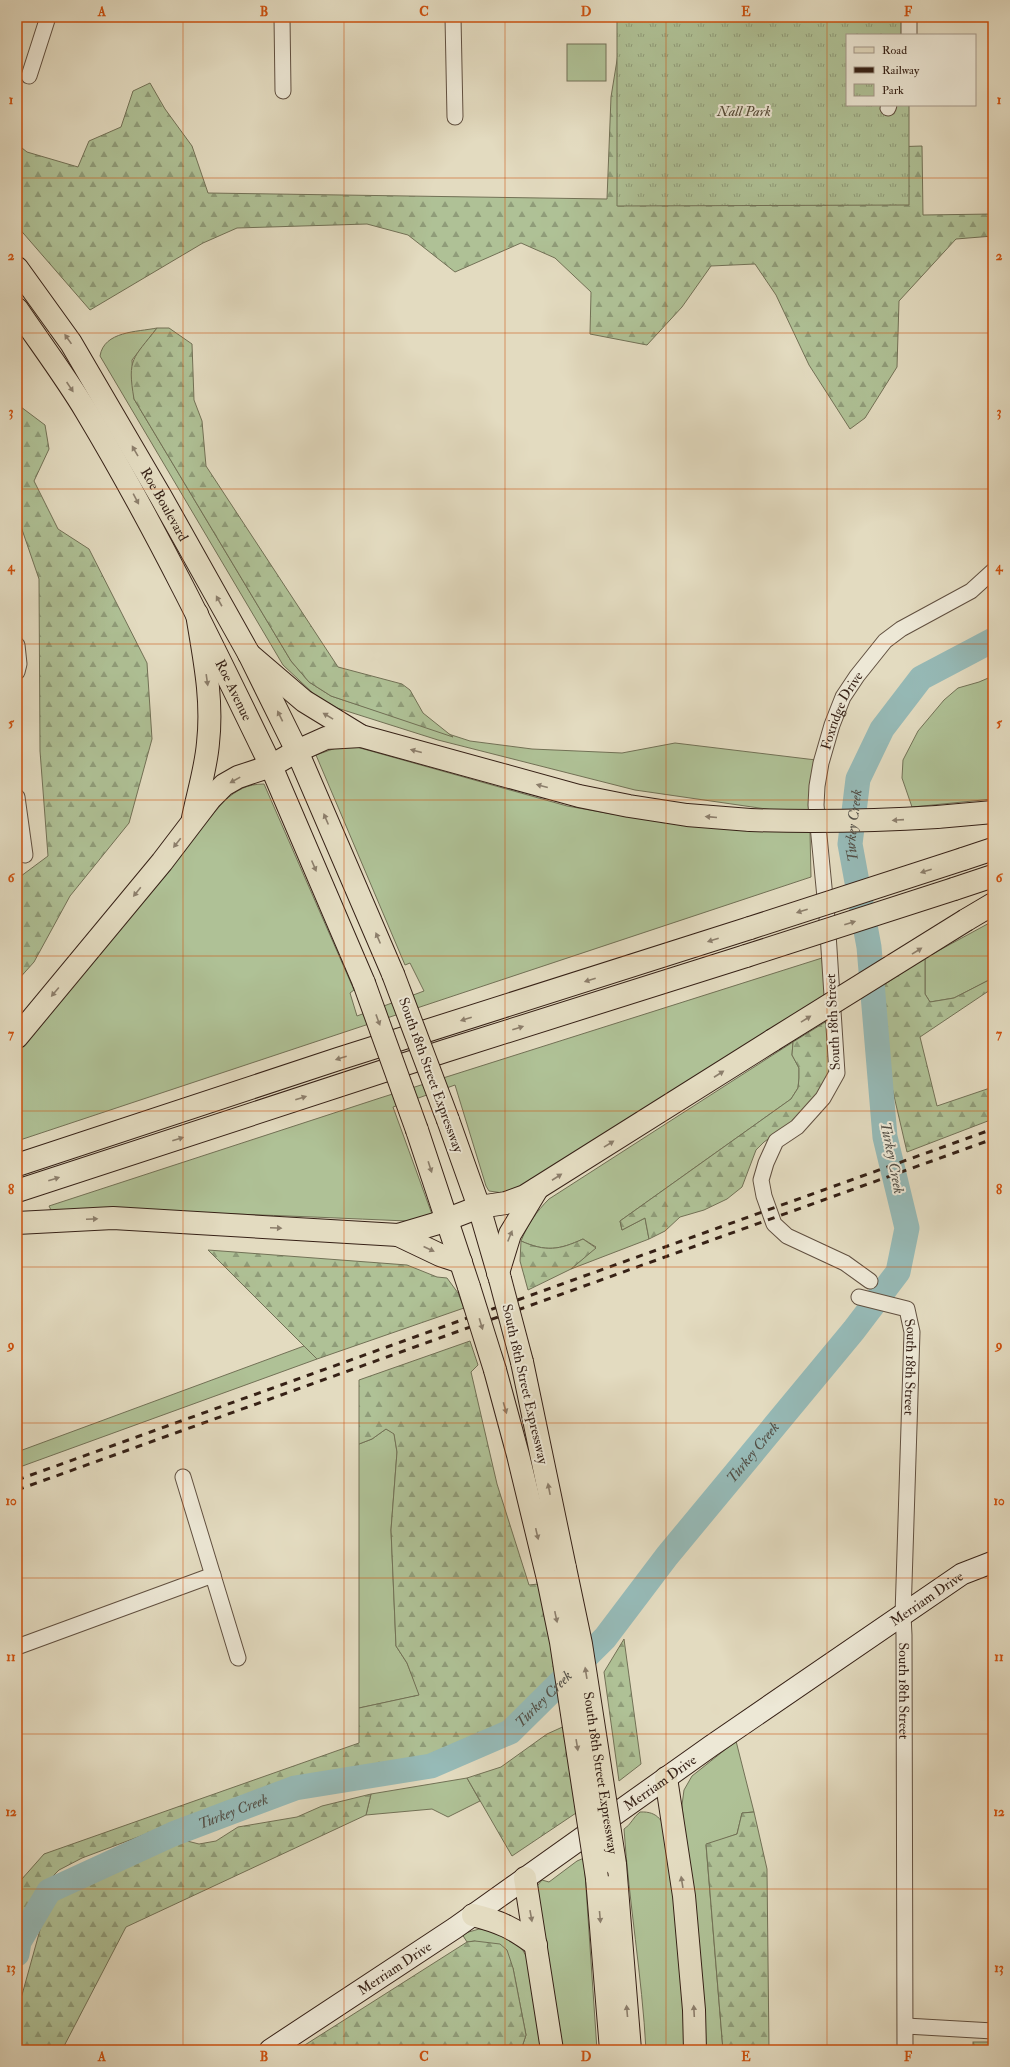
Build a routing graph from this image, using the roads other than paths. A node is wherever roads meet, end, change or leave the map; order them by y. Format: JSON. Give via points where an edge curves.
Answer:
{"nodes":[{"id":1,"x":48,"y":17,"type":"edge"},
{"id":2,"x":282,"y":17,"type":"edge"},
{"id":3,"x":453,"y":17,"type":"edge"},
{"id":4,"x":909,"y":17,"type":"edge"},
{"id":5,"x":909,"y":34,"type":"edge"},
{"id":6,"x":29,"y":76,"type":"dead end"},
{"id":7,"x":283,"y":92,"type":"dead end"},
{"id":8,"x":455,"y":117,"type":"dead end"},
{"id":9,"x":17,"y":268,"type":"edge"},
{"id":10,"x":17,"y":308,"type":"edge"},
{"id":11,"x":993,"y":571,"type":"edge"},
{"id":12,"x":197,"y":614,"type":"junction"},
{"id":13,"x":17,"y":645,"type":"edge"},
{"id":14,"x":249,"y":654,"type":"junction"},
{"id":15,"x":17,"y":672,"type":"edge"},
{"id":16,"x":361,"y":736,"type":"junction"},
{"id":17,"x":297,"y":751,"type":"junction"},
{"id":18,"x":271,"y":766,"type":"junction"},
{"id":19,"x":17,"y":797,"type":"edge"},
{"id":20,"x":993,"y":812,"type":"edge"},
{"id":21,"x":192,"y":823,"type":"junction"},
{"id":22,"x":993,"y":849,"type":"edge"},
{"id":23,"x":25,"y":855,"type":"dead end"},
{"id":24,"x":993,"y":876,"type":"edge"},
{"id":25,"x":993,"y":904,"type":"edge"},
{"id":26,"x":826,"y":918,"type":"joint"},
{"id":27,"x":17,"y":1037,"type":"edge"},
{"id":28,"x":17,"y":1165,"type":"edge"},
{"id":29,"x":537,"y":1189,"type":"junction"},
{"id":30,"x":17,"y":1191,"type":"edge"},
{"id":31,"x":479,"y":1207,"type":"junction"},
{"id":32,"x":447,"y":1219,"type":"junction"},
{"id":33,"x":17,"y":1223,"type":"edge"},
{"id":34,"x":398,"y":1234,"type":"junction"},
{"id":35,"x":461,"y":1262,"type":"junction"},
{"id":36,"x":499,"y":1276,"type":"junction"},
{"id":37,"x":870,"y":1281,"type":"dead end"},
{"id":38,"x":859,"y":1297,"type":"dead end"},
{"id":39,"x":183,"y":1477,"type":"dead end"},
{"id":40,"x":993,"y":1562,"type":"edge"},
{"id":41,"x":556,"y":1574,"type":"junction"},
{"id":42,"x":213,"y":1575,"type":"junction"},
{"id":43,"x":903,"y":1615,"type":"junction"},
{"id":44,"x":17,"y":1647,"type":"edge"},
{"id":45,"x":238,"y":1658,"type":"dead end"},
{"id":46,"x":666,"y":1778,"type":"junction"},
{"id":47,"x":525,"y":1878,"type":"junction"},
{"id":48,"x":473,"y":1915,"type":"junction"},
{"id":49,"x":536,"y":1945,"type":"junction"},
{"id":50,"x":906,"y":2026,"type":"junction"},
{"id":51,"x":993,"y":2031,"type":"edge"},
{"id":52,"x":270,"y":2050,"type":"edge"},
{"id":53,"x":552,"y":2050,"type":"edge"},
{"id":54,"x":611,"y":2050,"type":"edge"},
{"id":55,"x":630,"y":2050,"type":"edge"},
{"id":56,"x":695,"y":2050,"type":"edge"},
{"id":57,"x":905,"y":2050,"type":"edge"}],
"edges":[{"from":1,"to":6,"type":"street"},
{"from":2,"to":7,"type":"street"},
{"from":3,"to":8,"type":"street"},
{"from":4,"to":5,"type":"street"},
{"from":14,"to":9,"type":"main road","name":"Roe Boulevard","one_way":true,"via":[[71,343]]},
{"from":10,"to":12,"type":"main road","name":"Roe Boulevard","one_way":true,"via":[[86,410]]},
{"from":11,"to":26,"type":"street","name":"Foxridge Drive","via":[[971,591],[891,636],[843,697],[822,757],[817,786],[816,805]]},
{"from":12,"to":18,"type":"main road","name":"Roe Avenue"},
{"from":12,"to":21,"type":"main road","one_way":true,"via":[[208,684],[210,716],[208,743]]},
{"from":13,"to":15,"type":"street"},
{"from":16,"to":14,"type":"main road","one_way":true,"via":[[304,701]]},
{"from":17,"to":14,"type":"main road","name":"Roe Boulevard","one_way":true},
{"from":16,"to":17,"type":"main road","via":[[326,738]]},
{"from":20,"to":16,"type":"main road","one_way":true,"bridge":true,"via":[[866,822],[750,820],[687,814],[579,796]]},
{"from":17,"to":18,"type":"main road"},
{"from":31,"to":17,"type":"main road","name":"South 18th Street Expressway","one_way":true,"bridge":true,"via":[[393,974]]},
{"from":18,"to":21,"type":"main road","one_way":true,"via":[[238,777],[224,785]]},
{"from":18,"to":32,"type":"main road","name":"South 18th Street Expressway","one_way":true,"bridge":true,"via":[[364,983]]},
{"from":19,"to":23,"type":"street"},
{"from":21,"to":27,"type":"main road","one_way":true},
{"from":22,"to":28,"type":"main road","one_way":true,"bridge":true},
{"from":30,"to":24,"type":"main road","one_way":true,"bridge":true},
{"from":29,"to":25,"type":"main road","one_way":true,"bridge":true},
{"from":26,"to":37,"type":"street","name":"South 18th Street","via":[[837,1073],[823,1098],[797,1127],[776,1141],[761,1180],[774,1224],[779,1230],[845,1263]]},
{"from":29,"to":31,"type":"main road","via":[[517,1200]]},
{"from":36,"to":29,"type":"main road","one_way":true,"via":[[510,1234]]},
{"from":31,"to":32,"type":"main road"},
{"from":31,"to":36,"type":"main road","name":"South 18th Street Expressway"},
{"from":32,"to":34,"type":"main road"},
{"from":32,"to":35,"type":"main road","name":"South 18th Street Expressway"},
{"from":33,"to":34,"type":"main road","one_way":true,"via":[[113,1218]]},
{"from":34,"to":35,"type":"main road","one_way":true,"via":[[440,1255]]},
{"from":35,"to":41,"type":"main road","name":"South 18th Street Expressway","one_way":true,"bridge":true},
{"from":41,"to":36,"type":"main road","name":"South 18th Street Expressway","one_way":true,"bridge":true,"via":[[522,1362]]},
{"from":38,"to":43,"type":"street","name":"South 18th Street","via":[[907,1309],[912,1332]]},
{"from":39,"to":42,"type":"street"},
{"from":40,"to":43,"type":"main road","name":"Merriam Drive","via":[[962,1574]]},
{"from":41,"to":54,"type":"main road","name":"South 18th Street Expressway","one_way":true,"bridge":true,"via":[[561,1642],[597,1878]]},
{"from":55,"to":41,"type":"main road","name":"South 18th Street Expressway","one_way":true,"bridge":true,"via":[[614,1864],[581,1644]]},
{"from":42,"to":44,"type":"street"},
{"from":42,"to":45,"type":"street"},
{"from":43,"to":46,"type":"main road","name":"Merriam Drive"},
{"from":43,"to":50,"type":"street","name":"South 18th Street"},
{"from":46,"to":47,"type":"main road","name":"Merriam Drive"},
{"from":56,"to":46,"type":"main road","one_way":true,"via":[[684,1896]]},
{"from":47,"to":48,"type":"main road","name":"Merriam Drive"},
{"from":47,"to":49,"type":"main road","one_way":true},
{"from":48,"to":49,"type":"main road","via":[[515,1929]]},
{"from":48,"to":52,"type":"main road","name":"Merriam Drive"},
{"from":49,"to":53,"type":"main road"},
{"from":50,"to":51,"type":"street"},
{"from":50,"to":57,"type":"street","name":"South 18th Street"}]}
